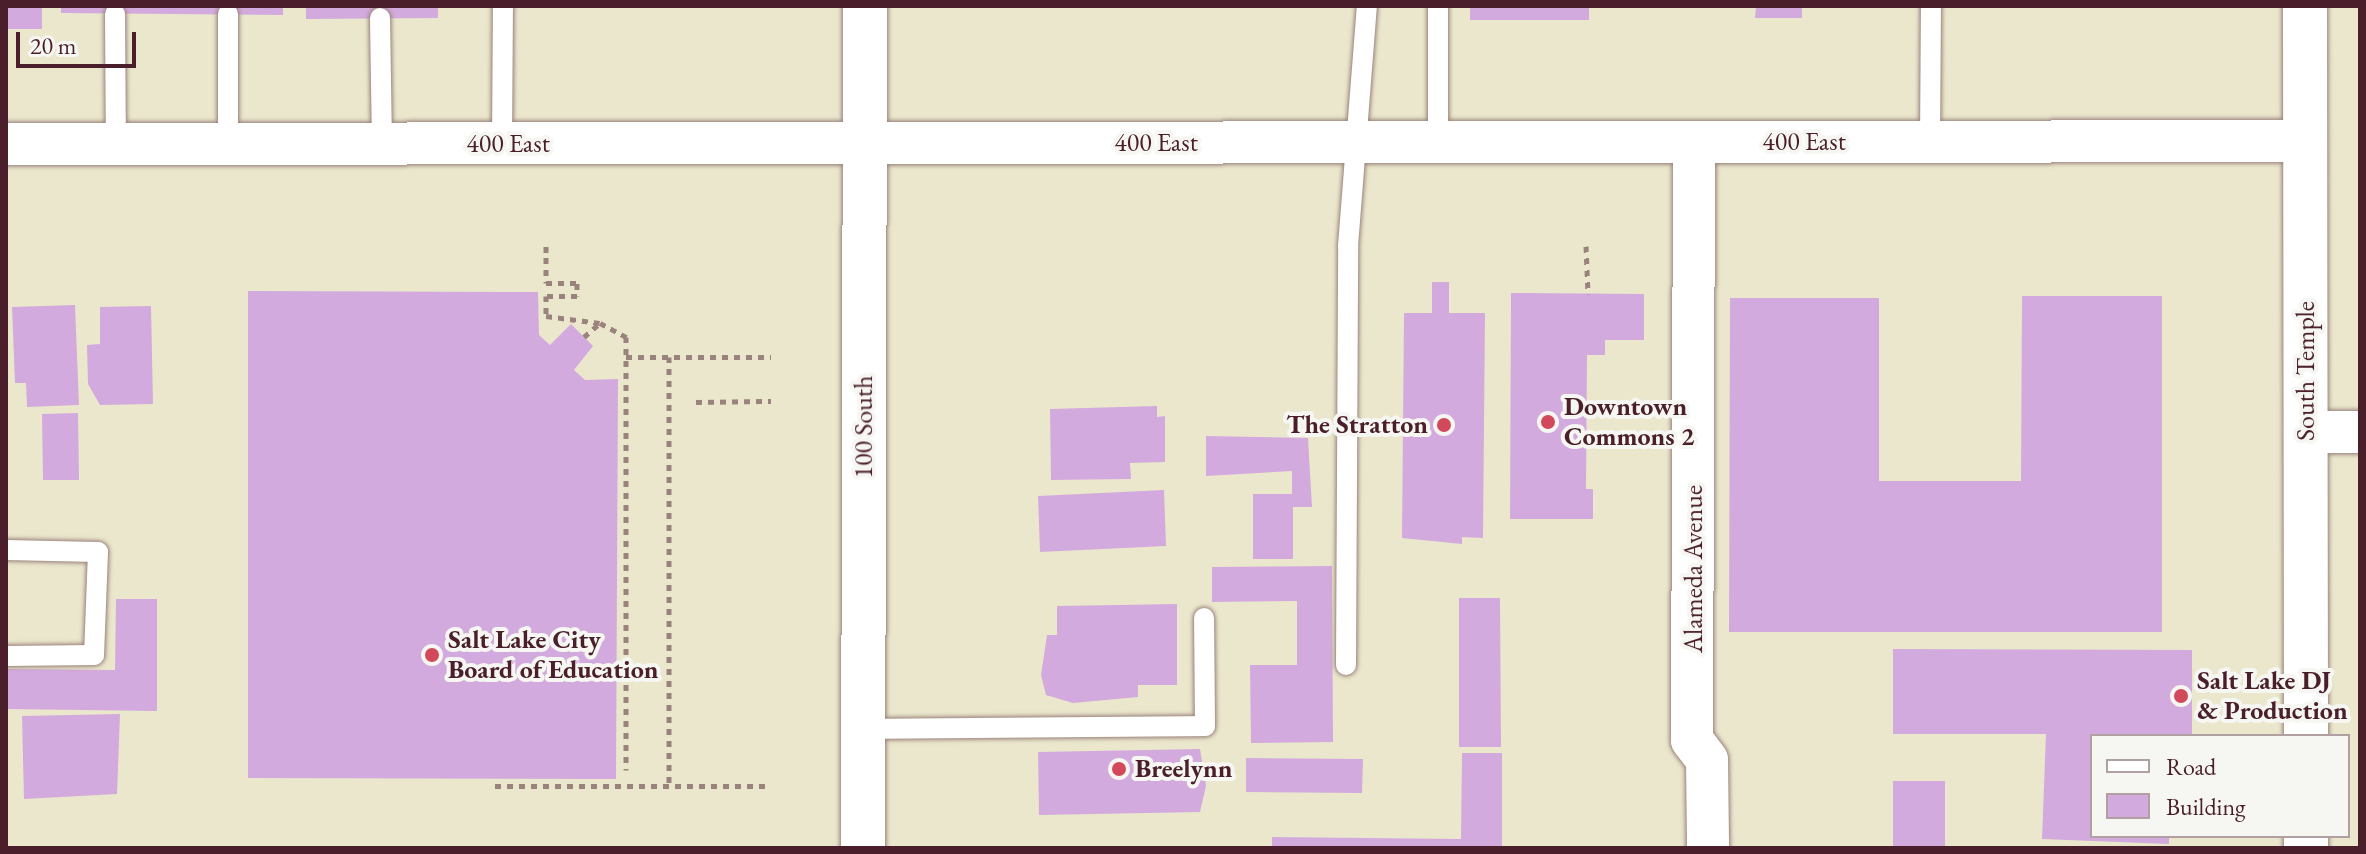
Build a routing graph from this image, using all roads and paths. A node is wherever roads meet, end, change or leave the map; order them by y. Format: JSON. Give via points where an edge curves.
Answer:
{"nodes":[{"id":1,"x":503,"y":6,"type":"edge"},
{"id":2,"x":865,"y":6,"type":"edge"},
{"id":3,"x":1367,"y":6,"type":"edge"},
{"id":4,"x":1438,"y":6,"type":"edge"},
{"id":5,"x":1931,"y":6,"type":"edge"},
{"id":6,"x":2305,"y":6,"type":"edge"},
{"id":7,"x":115,"y":14,"type":"dead end"},
{"id":8,"x":228,"y":14,"type":"dead end"},
{"id":9,"x":380,"y":18,"type":"dead end"},
{"id":10,"x":2306,"y":141,"type":"junction"},
{"id":11,"x":1352,"y":142,"type":"junction"},
{"id":12,"x":1438,"y":142,"type":"junction"},
{"id":13,"x":1694,"y":142,"type":"junction"},
{"id":14,"x":1930,"y":142,"type":"junction"},
{"id":15,"x":865,"y":143,"type":"junction"},
{"id":16,"x":6,"y":144,"type":"edge"},
{"id":17,"x":116,"y":144,"type":"junction"},
{"id":18,"x":228,"y":144,"type":"junction"},
{"id":19,"x":382,"y":144,"type":"junction"},
{"id":20,"x":502,"y":144,"type":"junction"},
{"id":21,"x":546,"y":246,"type":"dead end"},
{"id":22,"x":1586,"y":246,"type":"dead end"},
{"id":23,"x":1588,"y":294,"type":"dead end"},
{"id":24,"x":600,"y":323,"type":"junction"},
{"id":25,"x":584,"y":337,"type":"dead end"},
{"id":26,"x":626,"y":357,"type":"junction"},
{"id":27,"x":669,"y":357,"type":"junction"},
{"id":28,"x":771,"y":357,"type":"dead end"},
{"id":29,"x":771,"y":401,"type":"dead end"},
{"id":30,"x":696,"y":402,"type":"dead end"},
{"id":31,"x":2306,"y":432,"type":"junction"},
{"id":32,"x":2360,"y":432,"type":"edge"},
{"id":33,"x":6,"y":550,"type":"edge"},
{"id":34,"x":1204,"y":618,"type":"dead end"},
{"id":35,"x":6,"y":656,"type":"edge"},
{"id":36,"x":1346,"y":665,"type":"dead end"},
{"id":37,"x":863,"y":729,"type":"junction"},
{"id":38,"x":2306,"y":734,"type":"edge"},
{"id":39,"x":626,"y":770,"type":"dead end"},
{"id":40,"x":669,"y":785,"type":"junction"},
{"id":41,"x":495,"y":786,"type":"dead end"},
{"id":42,"x":771,"y":786,"type":"dead end"},
{"id":43,"x":863,"y":848,"type":"edge"},
{"id":44,"x":1708,"y":848,"type":"edge"}],
"edges":[{"from":1,"to":20,"type":"lane"},
{"from":2,"to":15,"type":"street","name":"100 South"},
{"from":3,"to":11,"type":"lane"},
{"from":4,"to":12,"type":"lane"},
{"from":5,"to":14,"type":"lane"},
{"from":6,"to":10,"type":"street","name":"South Temple"},
{"from":7,"to":17,"type":"lane"},
{"from":8,"to":18,"type":"lane"},
{"from":9,"to":19,"type":"lane"},
{"from":10,"to":14,"type":"street","name":"400 East"},
{"from":10,"to":31,"type":"street","name":"South Temple"},
{"from":11,"to":12,"type":"street","name":"400 East"},
{"from":11,"to":15,"type":"street","name":"400 East"},
{"from":11,"to":36,"type":"lane"},
{"from":12,"to":13,"type":"street","name":"400 East"},
{"from":13,"to":14,"type":"street","name":"400 East"},
{"from":13,"to":44,"type":"street","name":"Alameda Avenue","via":[[1692,740],[1707,760]]},
{"from":15,"to":20,"type":"street","name":"400 East"},
{"from":15,"to":37,"type":"street","name":"100 South"},
{"from":16,"to":17,"type":"street","name":"400 East"},
{"from":17,"to":18,"type":"street","name":"400 East"},
{"from":18,"to":19,"type":"street","name":"400 East"},
{"from":19,"to":20,"type":"street","name":"400 East"},
{"from":21,"to":24,"type":"path","via":[[546,283],[577,283],[577,296],[546,296],[546,316]]},
{"from":22,"to":23,"type":"path"},
{"from":24,"to":25,"type":"path"},
{"from":24,"to":26,"type":"path","via":[[626,337]]},
{"from":26,"to":27,"type":"path"},
{"from":26,"to":39,"type":"path"},
{"from":27,"to":28,"type":"path"},
{"from":27,"to":40,"type":"path"},
{"from":29,"to":30,"type":"path"},
{"from":31,"to":32,"type":"street"},
{"from":31,"to":38,"type":"street","name":"South Temple"},
{"from":33,"to":35,"type":"lane","via":[[98,552],[94,655]]},
{"from":34,"to":37,"type":"lane","via":[[1205,726]]},
{"from":37,"to":43,"type":"street","name":"100 South"},
{"from":40,"to":41,"type":"path"},
{"from":40,"to":42,"type":"path"}]}
